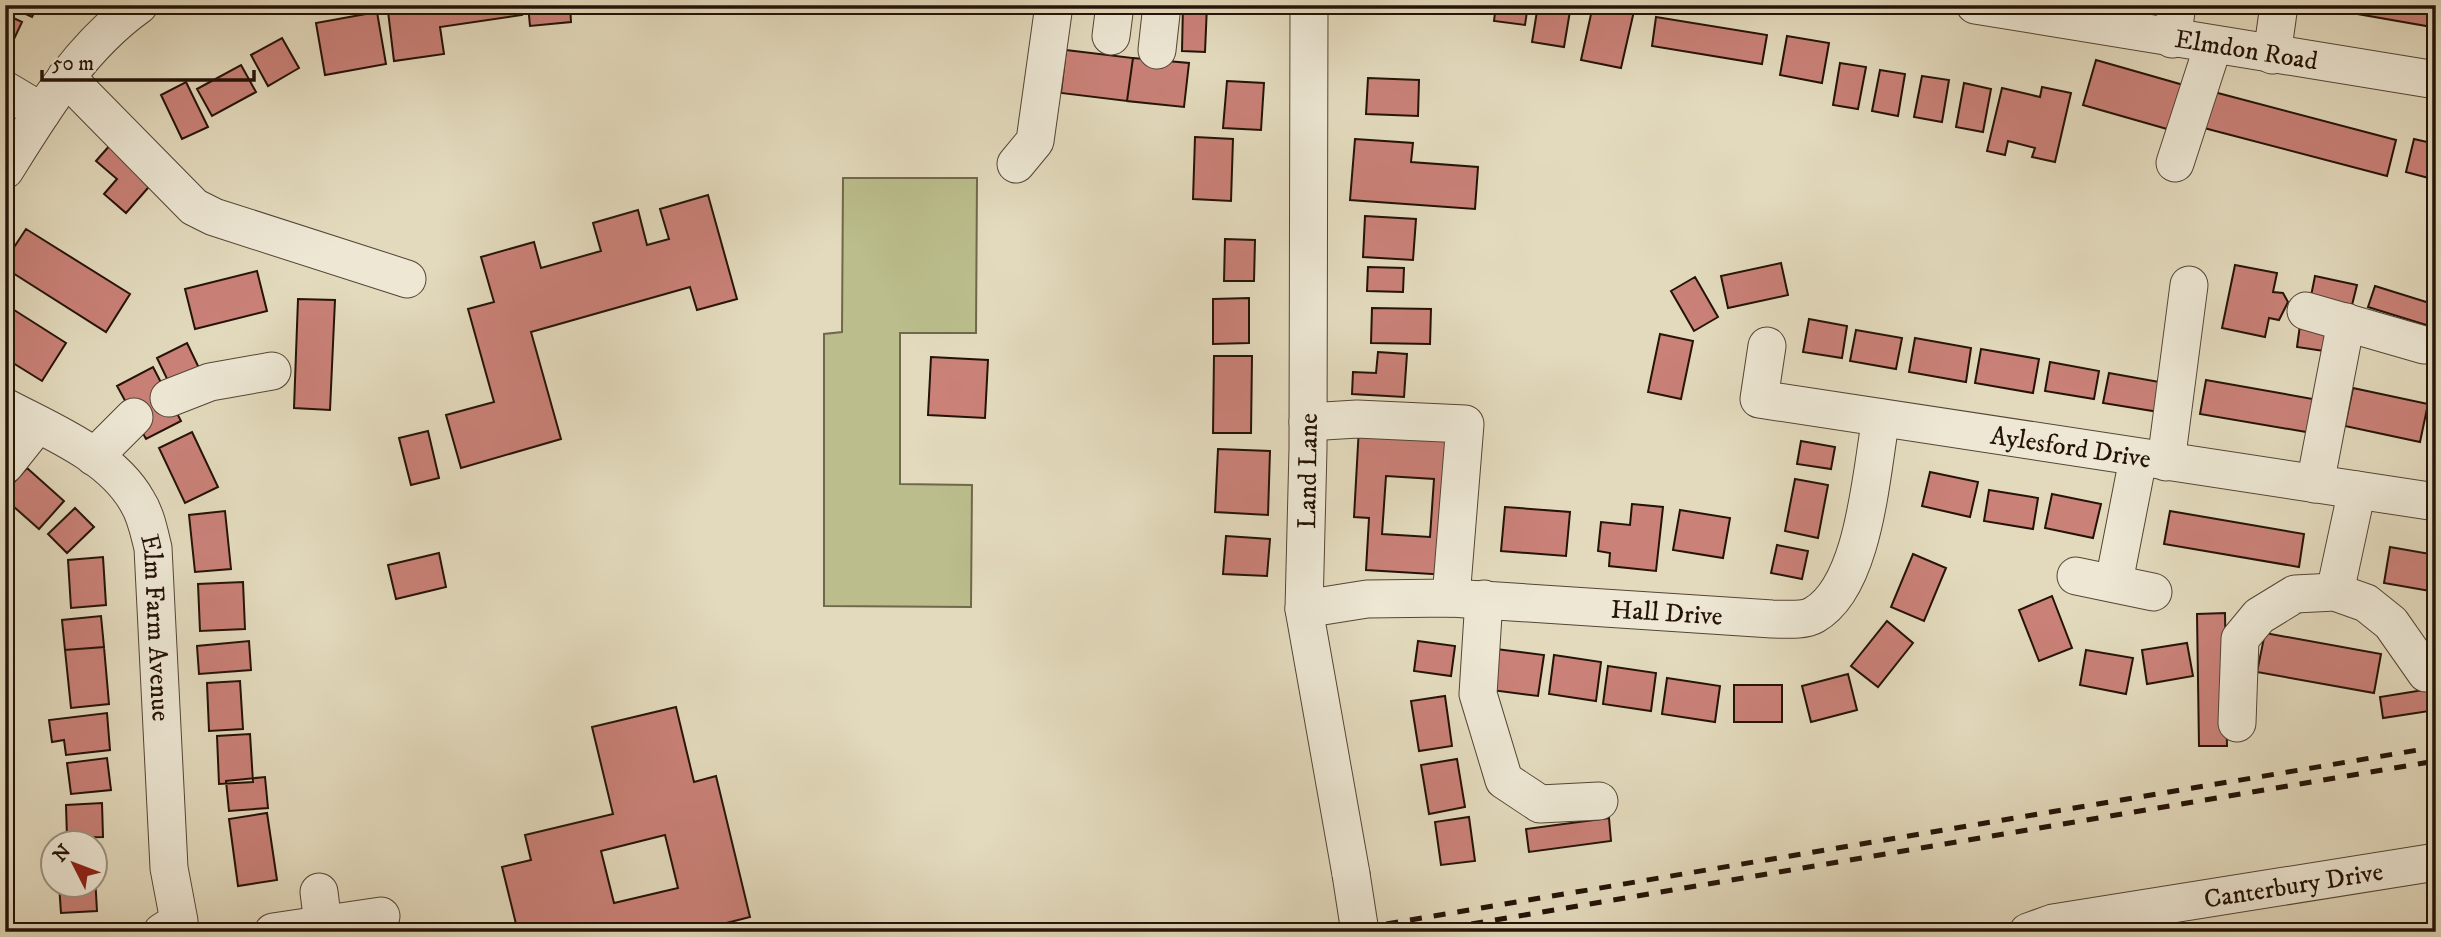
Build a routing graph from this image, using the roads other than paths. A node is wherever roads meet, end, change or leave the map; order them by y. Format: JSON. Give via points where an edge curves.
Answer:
{"nodes":[{"id":1,"x":139,"y":5,"type":"edge"},
{"id":2,"x":1054,"y":5,"type":"edge"},
{"id":3,"x":1162,"y":5,"type":"edge"},
{"id":4,"x":1309,"y":5,"type":"edge"},
{"id":5,"x":1975,"y":5,"type":"edge"},
{"id":6,"x":2279,"y":5,"type":"edge"},
{"id":7,"x":2175,"y":22,"type":"edge"},
{"id":8,"x":2213,"y":46,"type":"junction"},
{"id":9,"x":1157,"y":50,"type":"dead end"},
{"id":10,"x":2272,"y":55,"type":"junction"},
{"id":11,"x":66,"y":77,"type":"junction"},
{"id":12,"x":2436,"y":80,"type":"edge"},
{"id":13,"x":5,"y":90,"type":"edge"},
{"id":14,"x":42,"y":112,"type":"junction"},
{"id":15,"x":2175,"y":163,"type":"dead end"},
{"id":16,"x":1016,"y":164,"type":"dead end"},
{"id":17,"x":5,"y":170,"type":"edge"},
{"id":18,"x":407,"y":279,"type":"dead end"},
{"id":19,"x":2189,"y":285,"type":"dead end"},
{"id":20,"x":2306,"y":311,"type":"dead end"},
{"id":21,"x":2346,"y":322,"type":"junction"},
{"id":22,"x":2424,"y":345,"type":"dead end"},
{"id":23,"x":1767,"y":346,"type":"dead end"},
{"id":24,"x":272,"y":371,"type":"dead end"},
{"id":25,"x":169,"y":398,"type":"dead end"},
{"id":26,"x":5,"y":407,"type":"edge"},
{"id":27,"x":134,"y":417,"type":"dead end"},
{"id":28,"x":1881,"y":418,"type":"junction"},
{"id":29,"x":1308,"y":422,"type":"junction"},
{"id":30,"x":37,"y":425,"type":"junction"},
{"id":31,"x":94,"y":457,"type":"junction"},
{"id":32,"x":2152,"y":460,"type":"junction"},
{"id":33,"x":5,"y":465,"type":"edge"},
{"id":34,"x":2315,"y":484,"type":"junction"},
{"id":35,"x":2357,"y":490,"type":"junction"},
{"id":36,"x":2436,"y":502,"type":"edge"},
{"id":37,"x":2076,"y":576,"type":"dead end"},
{"id":38,"x":2114,"y":582,"type":"junction"},
{"id":39,"x":2153,"y":592,"type":"dead end"},
{"id":40,"x":2350,"y":597,"type":"junction"},
{"id":41,"x":1468,"y":598,"type":"junction"},
{"id":42,"x":1304,"y":609,"type":"junction"},
{"id":43,"x":2436,"y":672,"type":"edge"},
{"id":44,"x":2237,"y":723,"type":"dead end"},
{"id":45,"x":1600,"y":801,"type":"dead end"},
{"id":46,"x":2436,"y":862,"type":"edge"},
{"id":47,"x":382,"y":916,"type":"dead end"},
{"id":48,"x":177,"y":928,"type":"edge"},
{"id":49,"x":272,"y":932,"type":"edge"},
{"id":50,"x":1360,"y":932,"type":"edge"},
{"id":51,"x":2028,"y":932,"type":"edge"}],
"edges":[{"from":1,"to":11,"type":"street","via":[[100,38]]},
{"from":2,"to":16,"type":"street","via":[[1035,141]]},
{"from":3,"to":9,"type":"street"},
{"from":4,"to":29,"type":"street","name":"Land Lane"},
{"from":5,"to":7,"type":"street","name":"Elmdon Road"},
{"from":6,"to":10,"type":"street"},
{"from":7,"to":8,"type":"street","name":"Elmdon Road"},
{"from":8,"to":10,"type":"street","name":"Elmdon Road"},
{"from":8,"to":15,"type":"street"},
{"from":10,"to":12,"type":"street","name":"Elmdon Road"},
{"from":11,"to":14,"type":"street"},
{"from":11,"to":18,"type":"street","via":[[194,207]]},
{"from":13,"to":14,"type":"street"},
{"from":14,"to":17,"type":"street"},
{"from":19,"to":32,"type":"street"},
{"from":20,"to":21,"type":"street"},
{"from":21,"to":22,"type":"street"},
{"from":21,"to":34,"type":"street"},
{"from":23,"to":28,"type":"street","name":"Aylesford Drive","via":[[1759,399]]},
{"from":24,"to":25,"type":"street","via":[[210,383]]},
{"from":26,"to":30,"type":"street","name":"Elm Farm Avenue"},
{"from":27,"to":31,"type":"street"},
{"from":28,"to":32,"type":"street","name":"Aylesford Drive"},
{"from":28,"to":41,"type":"street","name":"Hall Drive","via":[[1861,532],[1847,577],[1833,602],[1811,617],[1772,619]]},
{"from":29,"to":41,"type":"street","via":[[1357,419],[1465,424]]},
{"from":29,"to":42,"type":"street","name":"Land Lane"},
{"from":30,"to":31,"type":"street","name":"Elm Farm Avenue"},
{"from":30,"to":33,"type":"street"},
{"from":31,"to":48,"type":"street","name":"Elm Farm Avenue","via":[[114,472],[137,500],[153,548],[169,868]]},
{"from":32,"to":34,"type":"street","name":"Aylesford Drive"},
{"from":32,"to":38,"type":"street"},
{"from":34,"to":35,"type":"street","name":"Aylesford Drive"},
{"from":35,"to":36,"type":"street","name":"Aylesford Drive"},
{"from":35,"to":40,"type":"street"},
{"from":37,"to":38,"type":"street"},
{"from":38,"to":39,"type":"street"},
{"from":40,"to":43,"type":"street","via":[[2391,623],[2426,673]]},
{"from":40,"to":44,"type":"street","via":[[2295,594],[2259,616],[2240,639]]},
{"from":41,"to":42,"type":"street","name":"Hall Drive","via":[[1367,599]]},
{"from":41,"to":45,"type":"street","via":[[1478,694],[1504,779],[1540,804]]},
{"from":42,"to":50,"type":"street","name":"Land Lane","bridge":true},
{"from":46,"to":51,"type":"street","name":"Canterbury Drive","via":[[2053,923]]},
{"from":47,"to":49,"type":"street","via":[[321,908]]}]}
